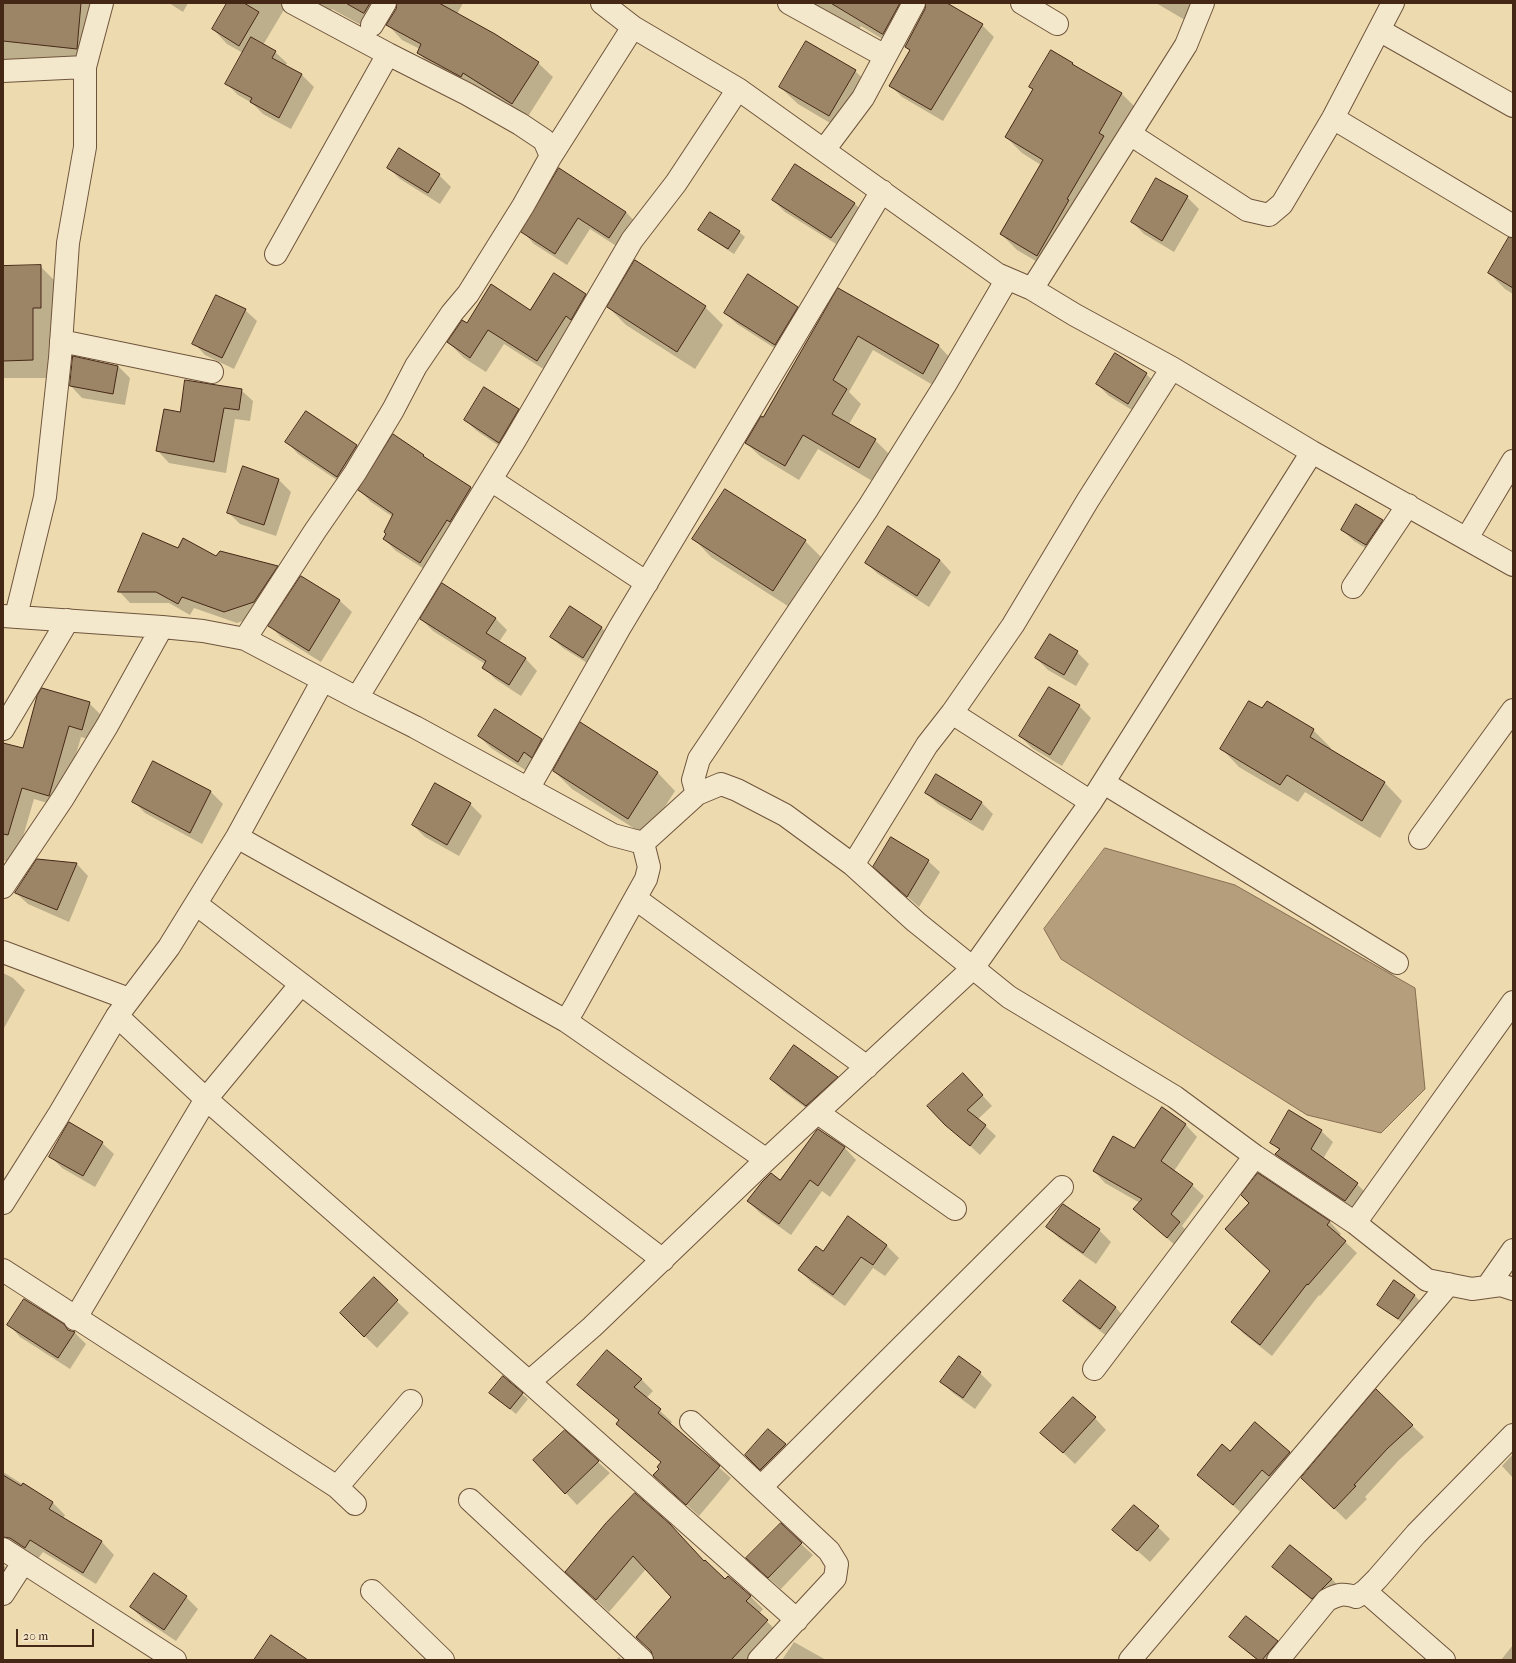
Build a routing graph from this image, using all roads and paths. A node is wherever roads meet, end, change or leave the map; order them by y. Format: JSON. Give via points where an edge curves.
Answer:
{"nodes":[{"id":1,"x":102,"y":3,"type":"edge"},
{"id":2,"x":293,"y":3,"type":"edge"},
{"id":3,"x":385,"y":3,"type":"edge"},
{"id":4,"x":602,"y":3,"type":"edge"},
{"id":5,"x":789,"y":3,"type":"edge"},
{"id":6,"x":914,"y":3,"type":"edge"},
{"id":7,"x":1022,"y":3,"type":"edge"},
{"id":8,"x":1203,"y":3,"type":"edge"},
{"id":9,"x":1393,"y":3,"type":"edge"},
{"id":10,"x":1057,"y":24,"type":"dead end"},
{"id":11,"x":372,"y":25,"type":"dead end"},
{"id":12,"x":633,"y":27,"type":"junction"},
{"id":13,"x":1379,"y":30,"type":"junction"},
{"id":14,"x":388,"y":54,"type":"junction"},
{"id":15,"x":885,"y":56,"type":"junction"},
{"id":16,"x":85,"y":68,"type":"junction"},
{"id":17,"x":3,"y":71,"type":"edge"},
{"id":18,"x":738,"y":89,"type":"junction"},
{"id":19,"x":1513,"y":106,"type":"edge"},
{"id":20,"x":1333,"y":118,"type":"junction"},
{"id":21,"x":1130,"y":134,"type":"junction"},
{"id":22,"x":824,"y":150,"type":"junction"},
{"id":23,"x":551,"y":156,"type":"junction"},
{"id":24,"x":882,"y":191,"type":"junction"},
{"id":25,"x":1513,"y":226,"type":"edge"},
{"id":26,"x":276,"y":254,"type":"dead end"},
{"id":27,"x":1007,"y":279,"type":"junction"},
{"id":28,"x":1032,"y":289,"type":"junction"},
{"id":29,"x":61,"y":341,"type":"junction"},
{"id":30,"x":1172,"y":368,"type":"junction"},
{"id":31,"x":212,"y":372,"type":"dead end"},
{"id":32,"x":1312,"y":452,"type":"junction"},
{"id":33,"x":1513,"y":461,"type":"edge"},
{"id":34,"x":491,"y":480,"type":"junction"},
{"id":35,"x":1408,"y":505,"type":"junction"},
{"id":36,"x":1467,"y":538,"type":"junction"},
{"id":37,"x":1513,"y":566,"type":"edge"},
{"id":38,"x":647,"y":583,"type":"junction"},
{"id":39,"x":1353,"y":587,"type":"dead end"},
{"id":40,"x":10,"y":616,"type":"edge"},
{"id":41,"x":68,"y":620,"type":"junction"},
{"id":42,"x":162,"y":627,"type":"junction"},
{"id":43,"x":245,"y":639,"type":"junction"},
{"id":44,"x":323,"y":680,"type":"junction"},
{"id":45,"x":357,"y":698,"type":"junction"},
{"id":46,"x":1513,"y":710,"type":"edge"},
{"id":47,"x":952,"y":713,"type":"junction"},
{"id":48,"x":3,"y":729,"type":"edge"},
{"id":49,"x":1104,"y":783,"type":"junction"},
{"id":50,"x":528,"y":789,"type":"junction"},
{"id":51,"x":697,"y":794,"type":"junction"},
{"id":52,"x":1091,"y":802,"type":"junction"},
{"id":53,"x":237,"y":837,"type":"junction"},
{"id":54,"x":1420,"y":838,"type":"dead end"},
{"id":55,"x":643,"y":843,"type":"junction"},
{"id":56,"x":853,"y":865,"type":"junction"},
{"id":57,"x":3,"y":887,"type":"edge"},
{"id":58,"x":636,"y":899,"type":"junction"},
{"id":59,"x":196,"y":904,"type":"junction"},
{"id":60,"x":3,"y":952,"type":"edge"},
{"id":61,"x":1397,"y":963,"type":"dead end"},
{"id":62,"x":973,"y":968,"type":"junction"},
{"id":63,"x":301,"y":984,"type":"junction"},
{"id":64,"x":1513,"y":1002,"type":"edge"},
{"id":65,"x":123,"y":1008,"type":"junction"},
{"id":66,"x":566,"y":1021,"type":"junction"},
{"id":67,"x":868,"y":1067,"type":"junction"},
{"id":68,"x":206,"y":1099,"type":"junction"},
{"id":69,"x":818,"y":1113,"type":"junction"},
{"id":70,"x":1255,"y":1156,"type":"junction"},
{"id":71,"x":765,"y":1161,"type":"junction"},
{"id":72,"x":1062,"y":1187,"type":"dead end"},
{"id":73,"x":3,"y":1203,"type":"edge"},
{"id":74,"x":955,"y":1209,"type":"dead end"},
{"id":75,"x":1355,"y":1223,"type":"junction"},
{"id":76,"x":1513,"y":1250,"type":"edge"},
{"id":77,"x":663,"y":1260,"type":"junction"},
{"id":78,"x":3,"y":1270,"type":"edge"},
{"id":79,"x":1449,"y":1284,"type":"junction"},
{"id":80,"x":1487,"y":1287,"type":"junction"},
{"id":81,"x":1513,"y":1289,"type":"edge"},
{"id":82,"x":75,"y":1319,"type":"junction"},
{"id":83,"x":1094,"y":1369,"type":"dead end"},
{"id":84,"x":529,"y":1382,"type":"junction"},
{"id":85,"x":411,"y":1401,"type":"dead end"},
{"id":86,"x":691,"y":1422,"type":"dead end"},
{"id":87,"x":1513,"y":1435,"type":"edge"},
{"id":88,"x":337,"y":1487,"type":"junction"},
{"id":89,"x":761,"y":1488,"type":"junction"},
{"id":90,"x":470,"y":1500,"type":"dead end"},
{"id":91,"x":355,"y":1504,"type":"dead end"},
{"id":92,"x":3,"y":1549,"type":"edge"},
{"id":93,"x":24,"y":1563,"type":"junction"},
{"id":94,"x":372,"y":1591,"type":"dead end"},
{"id":95,"x":1365,"y":1591,"type":"junction"},
{"id":96,"x":3,"y":1594,"type":"edge"},
{"id":97,"x":797,"y":1620,"type":"junction"},
{"id":98,"x":175,"y":1660,"type":"edge"},
{"id":99,"x":443,"y":1660,"type":"edge"},
{"id":100,"x":642,"y":1660,"type":"edge"},
{"id":101,"x":759,"y":1660,"type":"edge"},
{"id":102,"x":1130,"y":1660,"type":"edge"},
{"id":103,"x":1278,"y":1660,"type":"edge"},
{"id":104,"x":1444,"y":1660,"type":"edge"}],
"edges":[{"from":1,"to":16,"type":"street"},
{"from":2,"to":14,"type":"street"},
{"from":3,"to":11,"type":"street"},
{"from":4,"to":12,"type":"street"},
{"from":5,"to":15,"type":"street"},
{"from":6,"to":15,"type":"street"},
{"from":7,"to":10,"type":"street"},
{"from":8,"to":21,"type":"street","via":[[1186,45]]},
{"from":9,"to":13,"type":"street"},
{"from":12,"to":18,"type":"street"},
{"from":12,"to":23,"type":"street"},
{"from":13,"to":19,"type":"street"},
{"from":13,"to":20,"type":"street"},
{"from":14,"to":23,"type":"street","via":[[467,94],[535,133],[544,140]]},
{"from":14,"to":26,"type":"street"},
{"from":15,"to":22,"type":"street","via":[[863,98]]},
{"from":16,"to":17,"type":"street"},
{"from":16,"to":29,"type":"street","via":[[85,147],[68,243]]},
{"from":18,"to":22,"type":"street"},
{"from":18,"to":34,"type":"street","via":[[676,183],[632,240]]},
{"from":20,"to":21,"type":"street","via":[[1282,204],[1269,215],[1247,210]]},
{"from":20,"to":25,"type":"street"},
{"from":21,"to":28,"type":"street"},
{"from":22,"to":24,"type":"street"},
{"from":23,"to":43,"type":"street","via":[[468,294],[416,366],[356,473]]},
{"from":24,"to":27,"type":"street"},
{"from":24,"to":38,"type":"street"},
{"from":27,"to":28,"type":"street"},
{"from":27,"to":51,"type":"street","via":[[868,508],[699,760],[693,780]]},
{"from":28,"to":30,"type":"street","via":[[1075,316]]},
{"from":29,"to":31,"type":"street"},
{"from":29,"to":40,"type":"street","via":[[45,497]]},
{"from":30,"to":32,"type":"street"},
{"from":30,"to":47,"type":"street","via":[[1013,625]]},
{"from":32,"to":35,"type":"street"},
{"from":32,"to":49,"type":"street"},
{"from":33,"to":36,"type":"street"},
{"from":34,"to":38,"type":"street"},
{"from":34,"to":45,"type":"street"},
{"from":35,"to":36,"type":"street"},
{"from":35,"to":39,"type":"street"},
{"from":36,"to":37,"type":"street"},
{"from":38,"to":50,"type":"street"},
{"from":40,"to":41,"type":"street"},
{"from":41,"to":42,"type":"street"},
{"from":41,"to":48,"type":"street"},
{"from":42,"to":43,"type":"street"},
{"from":42,"to":57,"type":"street","via":[[63,798]]},
{"from":43,"to":44,"type":"street"},
{"from":44,"to":45,"type":"street"},
{"from":44,"to":53,"type":"street"},
{"from":45,"to":50,"type":"street","via":[[415,726]]},
{"from":46,"to":54,"type":"street"},
{"from":47,"to":52,"type":"street"},
{"from":47,"to":56,"type":"street","via":[[927,745]]},
{"from":49,"to":52,"type":"street"},
{"from":49,"to":61,"type":"street"},
{"from":50,"to":55,"type":"street","via":[[612,835]]},
{"from":51,"to":55,"type":"street"},
{"from":51,"to":56,"type":"street","via":[[721,784],[737,790],[786,815]]},
{"from":52,"to":62,"type":"street"},
{"from":53,"to":59,"type":"street"},
{"from":53,"to":66,"type":"street"},
{"from":55,"to":58,"type":"street","via":[[649,867]]},
{"from":56,"to":62,"type":"street","via":[[916,922]]},
{"from":58,"to":66,"type":"street"},
{"from":58,"to":67,"type":"street"},
{"from":59,"to":63,"type":"street"},
{"from":59,"to":65,"type":"street"},
{"from":60,"to":65,"type":"street"},
{"from":62,"to":67,"type":"street"},
{"from":62,"to":70,"type":"street","via":[[1009,997],[1175,1097]]},
{"from":63,"to":68,"type":"street"},
{"from":63,"to":77,"type":"street"},
{"from":64,"to":75,"type":"street"},
{"from":65,"to":68,"type":"street"},
{"from":65,"to":73,"type":"street"},
{"from":66,"to":71,"type":"street"},
{"from":67,"to":69,"type":"street"},
{"from":68,"to":82,"type":"street"},
{"from":68,"to":84,"type":"street"},
{"from":69,"to":71,"type":"street"},
{"from":69,"to":74,"type":"street"},
{"from":70,"to":75,"type":"street"},
{"from":70,"to":83,"type":"street"},
{"from":71,"to":77,"type":"street"},
{"from":72,"to":89,"type":"street"},
{"from":75,"to":79,"type":"street","via":[[1427,1280]]},
{"from":76,"to":80,"type":"street"},
{"from":77,"to":84,"type":"street"},
{"from":78,"to":82,"type":"street"},
{"from":79,"to":80,"type":"street","via":[[1472,1289]]},
{"from":79,"to":102,"type":"street"},
{"from":80,"to":81,"type":"street","via":[[1501,1286]]},
{"from":82,"to":88,"type":"street"},
{"from":84,"to":97,"type":"street"},
{"from":85,"to":88,"type":"street"},
{"from":86,"to":89,"type":"street"},
{"from":87,"to":95,"type":"street","via":[[1416,1534]]},
{"from":88,"to":91,"type":"street"},
{"from":89,"to":97,"type":"street","via":[[829,1551],[836,1564],[834,1578]]},
{"from":90,"to":100,"type":"street"},
{"from":92,"to":93,"type":"street"},
{"from":93,"to":96,"type":"street"},
{"from":93,"to":98,"type":"street"},
{"from":94,"to":99,"type":"street"},
{"from":95,"to":103,"type":"street","via":[[1356,1597],[1346,1594],[1327,1600]]},
{"from":95,"to":104,"type":"street"},
{"from":97,"to":101,"type":"street"}]}
